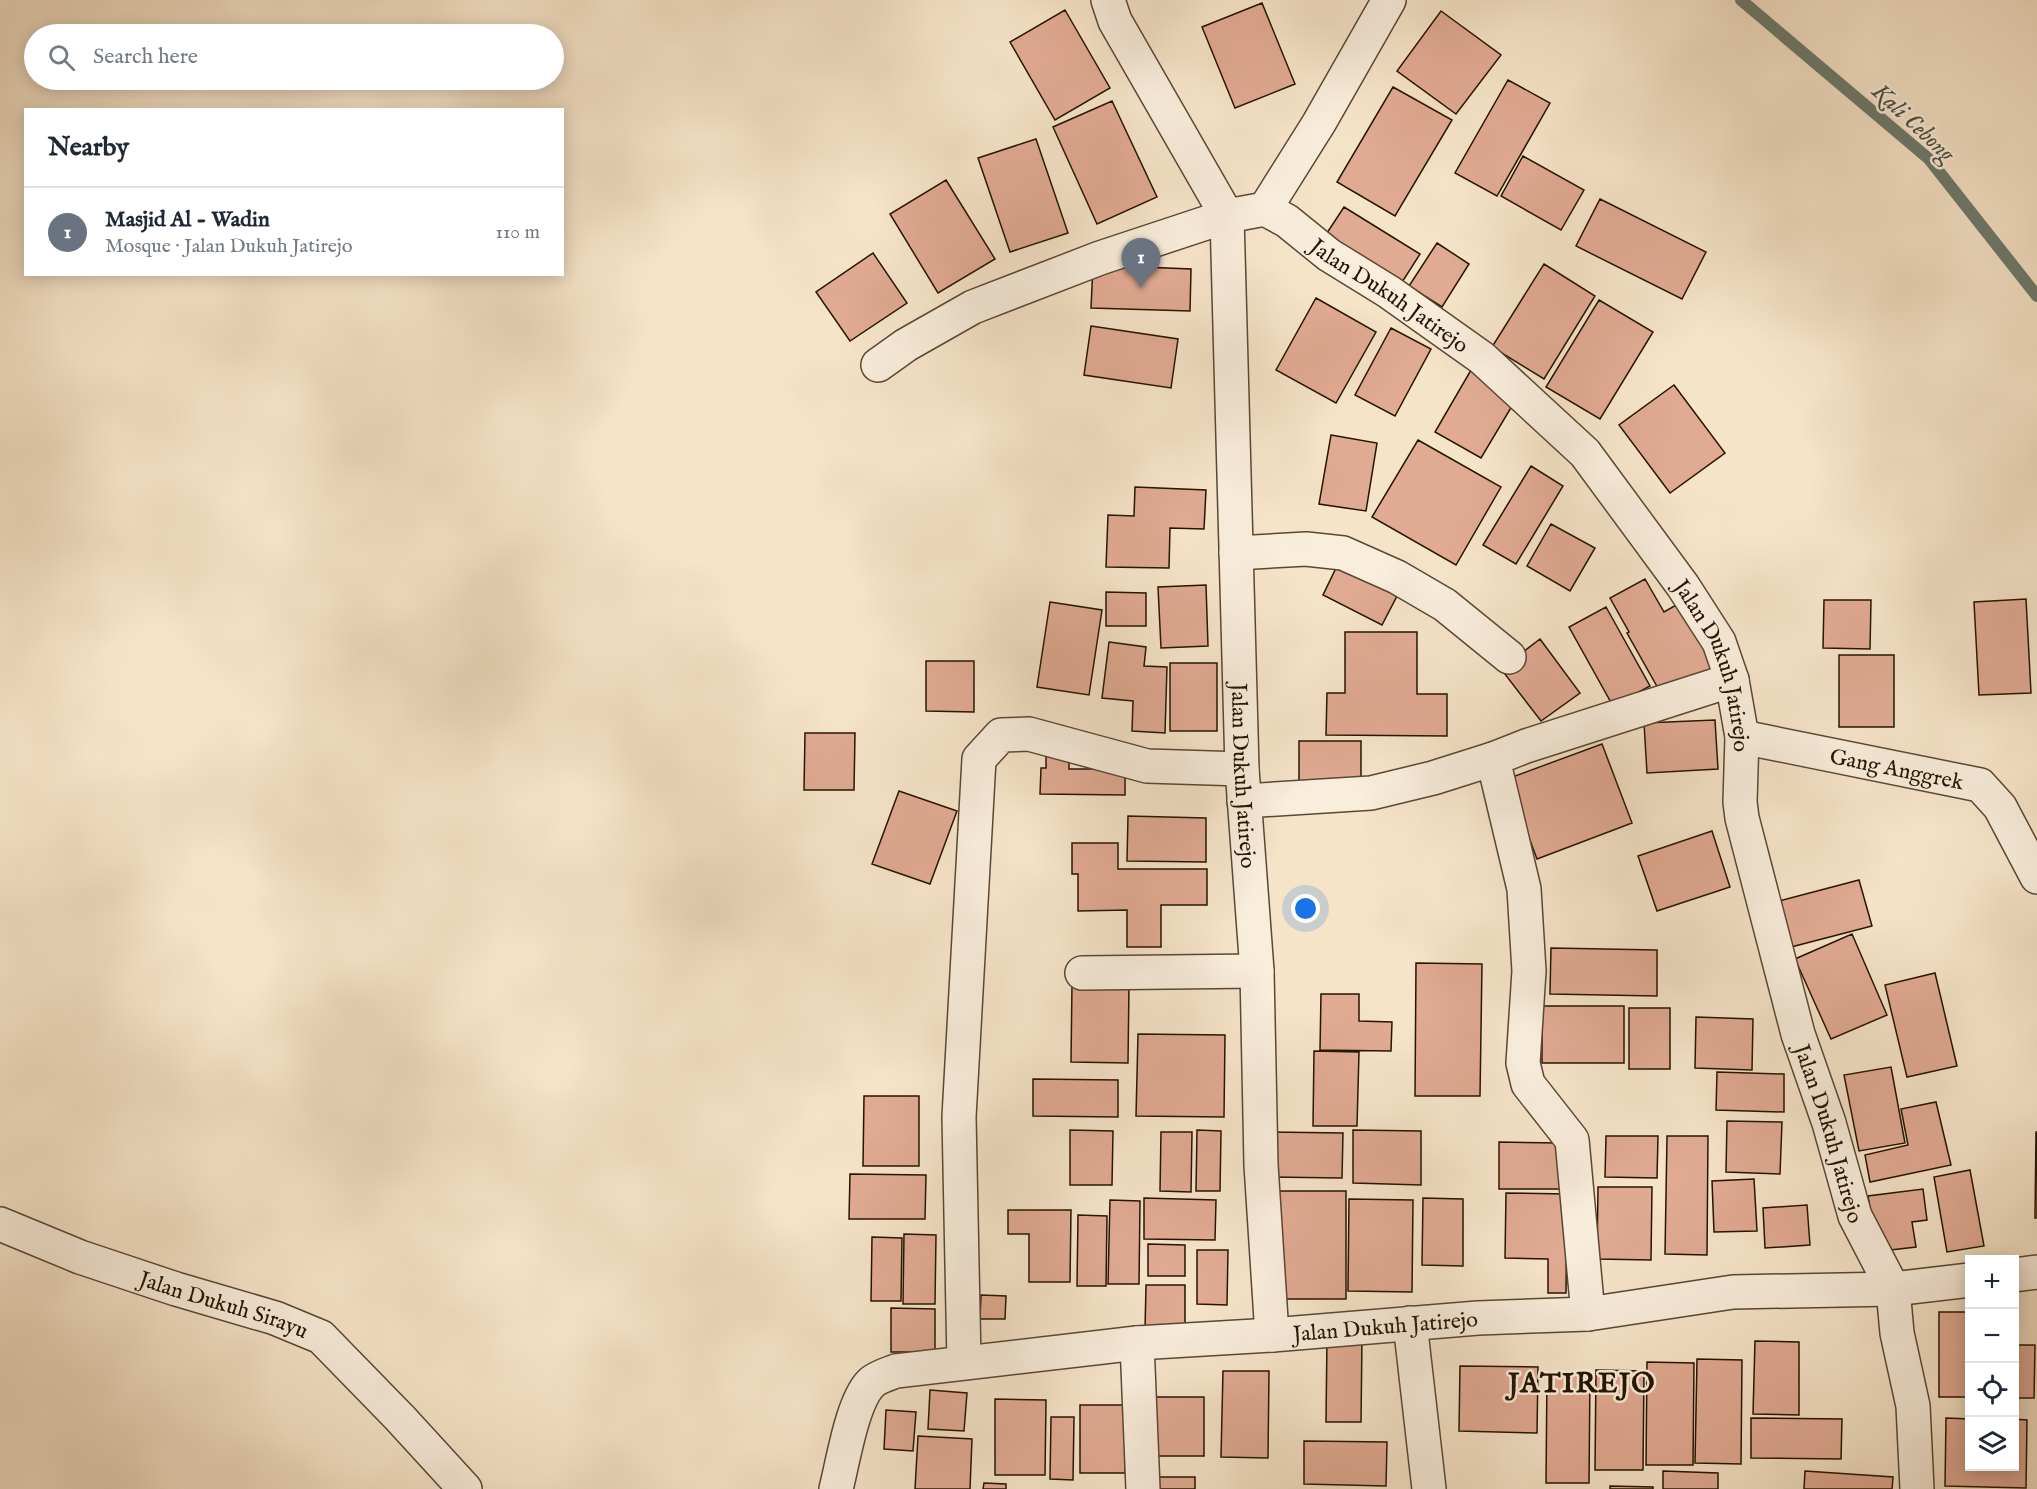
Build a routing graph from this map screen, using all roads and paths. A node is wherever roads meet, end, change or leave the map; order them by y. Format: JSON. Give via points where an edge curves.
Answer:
{"nodes":[{"id":1,"x":1108,"y":0,"type":"edge"},
{"id":2,"x":1389,"y":0,"type":"edge"},
{"id":3,"x":1264,"y":209,"type":"junction"},
{"id":4,"x":1227,"y":216,"type":"junction"},
{"id":5,"x":878,"y":365,"type":"dead end"},
{"id":6,"x":1236,"y":553,"type":"junction"},
{"id":7,"x":1509,"y":657,"type":"dead end"},
{"id":8,"x":1732,"y":680,"type":"junction"},
{"id":9,"x":1742,"y":737,"type":"junction"},
{"id":10,"x":1493,"y":759,"type":"junction"},
{"id":11,"x":1242,"y":769,"type":"junction"},
{"id":12,"x":1244,"y":801,"type":"junction"},
{"id":13,"x":2037,"y":877,"type":"edge"},
{"id":14,"x":1257,"y":971,"type":"junction"},
{"id":15,"x":1082,"y":973,"type":"dead end"},
{"id":16,"x":0,"y":1224,"type":"edge"},
{"id":17,"x":2037,"y":1272,"type":"edge"},
{"id":18,"x":2019,"y":1274,"type":"edge"},
{"id":19,"x":1965,"y":1281,"type":"edge"},
{"id":20,"x":1893,"y":1289,"type":"junction"},
{"id":21,"x":1588,"y":1314,"type":"junction"},
{"id":22,"x":1410,"y":1323,"type":"junction"},
{"id":23,"x":1272,"y":1335,"type":"junction"},
{"id":24,"x":1137,"y":1343,"type":"junction"},
{"id":25,"x":964,"y":1362,"type":"junction"},
{"id":26,"x":465,"y":1489,"type":"edge"},
{"id":27,"x":836,"y":1489,"type":"edge"},
{"id":28,"x":1143,"y":1489,"type":"edge"},
{"id":29,"x":1429,"y":1489,"type":"edge"},
{"id":30,"x":1917,"y":1489,"type":"edge"}],
"edges":[{"from":1,"to":4,"type":"street","name":"Jalan Dukuh Jatirejo","via":[[1115,21]]},
{"from":2,"to":3,"type":"street","via":[[1319,123]]},
{"from":3,"to":4,"type":"street"},
{"from":3,"to":8,"type":"street","name":"Jalan Dukuh Jatirejo","via":[[1287,221],[1329,255],[1482,358],[1585,453],[1683,586],[1719,642]]},
{"from":4,"to":5,"type":"street","via":[[1100,258],[973,307]]},
{"from":4,"to":6,"type":"street","name":"Jalan Dukuh Jatirejo"},
{"from":6,"to":7,"type":"street","via":[[1306,549],[1343,553],[1397,577],[1445,605]]},
{"from":6,"to":11,"type":"street","name":"Jalan Dukuh Jatirejo"},
{"from":8,"to":9,"type":"street","name":"Jalan Dukuh Jatirejo"},
{"from":8,"to":10,"type":"street"},
{"from":9,"to":13,"type":"street","name":"Gang Anggrek","via":[[1980,785],[2000,807]]},
{"from":9,"to":20,"type":"street","name":"Jalan Dukuh Jatirejo","via":[[1742,818],[1798,1034],[1856,1216]]},
{"from":10,"to":12,"type":"street","via":[[1371,793]]},
{"from":10,"to":21,"type":"street","via":[[1524,889],[1529,971],[1523,1063],[1528,1084],[1572,1140]]},
{"from":11,"to":12,"type":"street","name":"Jalan Dukuh Jatirejo"},
{"from":11,"to":25,"type":"street","via":[[1147,766],[1029,734],[1000,735],[979,759],[959,1117]]},
{"from":12,"to":14,"type":"street","name":"Jalan Dukuh Jatirejo"},
{"from":14,"to":15,"type":"street"},
{"from":14,"to":23,"type":"street","name":"Jalan Dukuh Jatirejo","via":[[1261,1165]]},
{"from":16,"to":26,"type":"street","name":"Jalan Dukuh Sirayu","via":[[80,1257],[275,1317],[321,1337]]},
{"from":17,"to":18,"type":"street"},
{"from":19,"to":20,"type":"street","name":"Jalan Dukuh Jatirejo"},
{"from":20,"to":21,"type":"street","name":"Jalan Dukuh Jatirejo","via":[[1733,1292]]},
{"from":20,"to":30,"type":"street","name":"Jalan Dukuh Jatirejo","via":[[1897,1333],[1913,1407]]},
{"from":21,"to":22,"type":"street","name":"Jalan Dukuh Jatirejo"},
{"from":22,"to":23,"type":"street","name":"Jalan Dukuh Jatirejo"},
{"from":22,"to":29,"type":"street"},
{"from":23,"to":24,"type":"street","name":"Jalan Dukuh Jatirejo"},
{"from":24,"to":25,"type":"street","name":"Jalan Dukuh Jatirejo"},
{"from":24,"to":28,"type":"street"},
{"from":25,"to":27,"type":"street","name":"Jalan Dukuh Jatirejo","via":[[896,1371],[872,1382],[855,1415]]}]}
